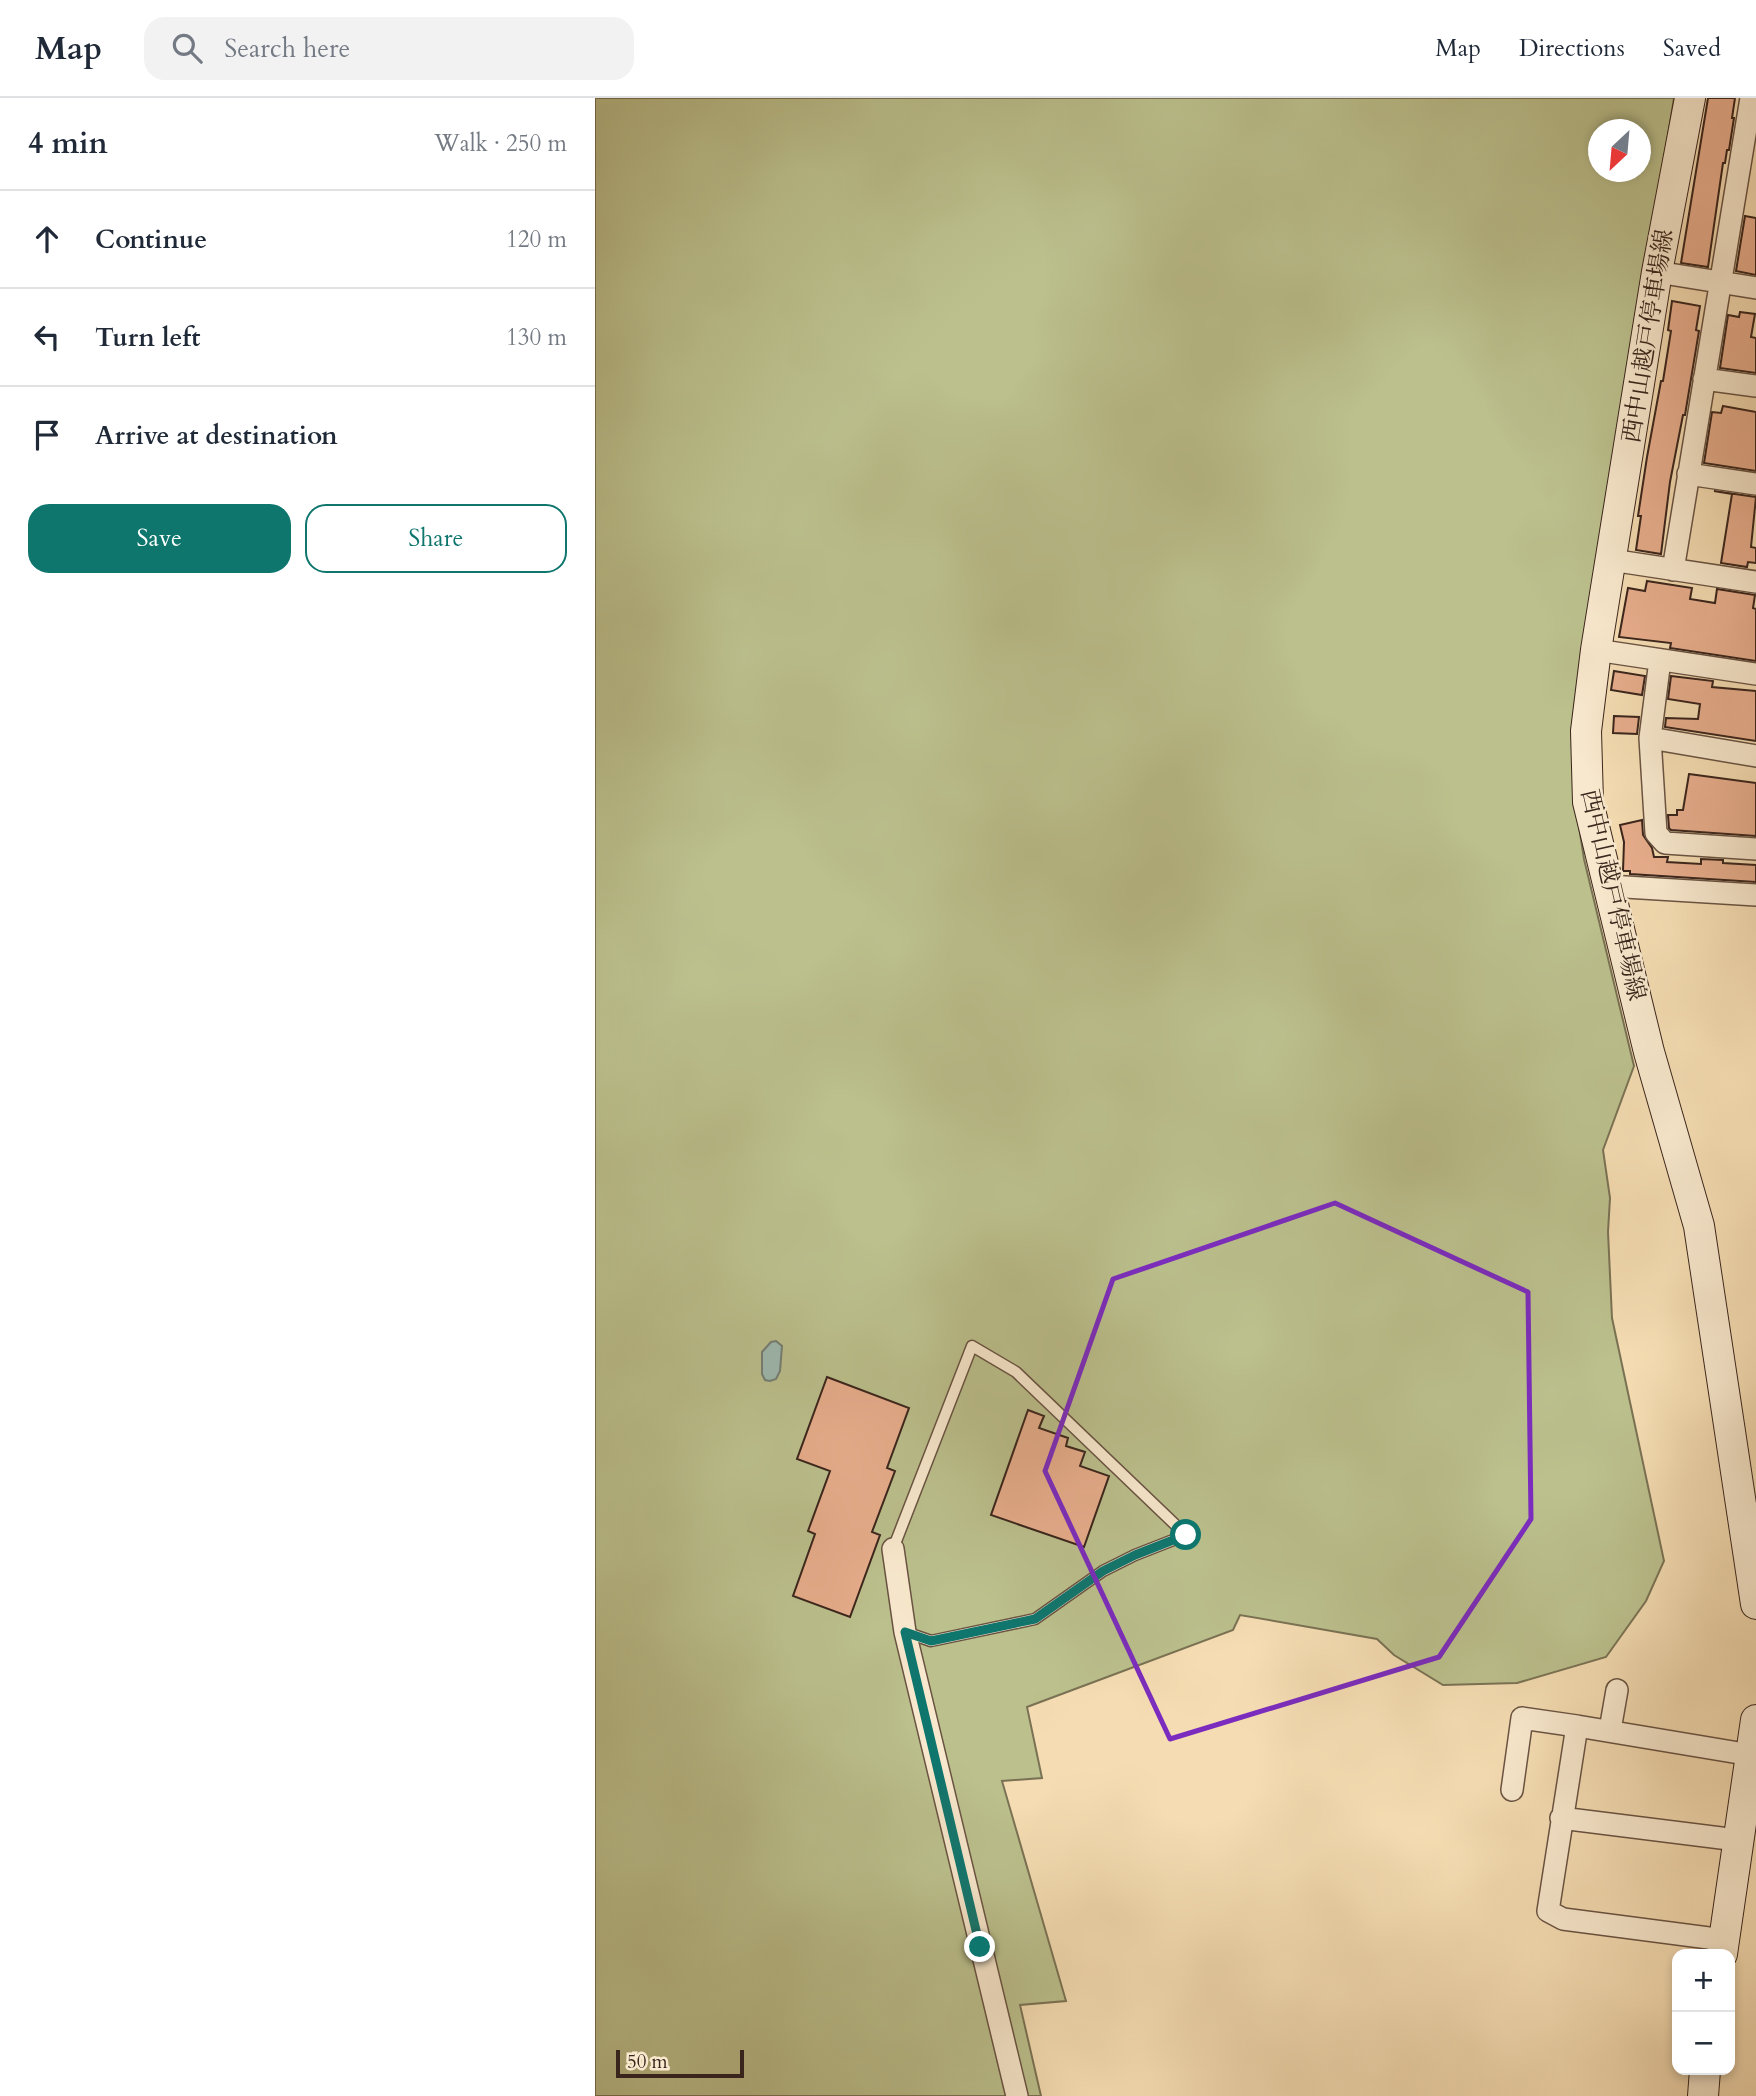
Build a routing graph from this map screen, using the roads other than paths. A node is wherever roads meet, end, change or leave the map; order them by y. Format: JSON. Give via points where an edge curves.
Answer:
{"nodes":[{"id":1,"x":1690,"y":98,"type":"edge"},
{"id":2,"x":1751,"y":98,"type":"edge"},
{"id":3,"x":1745,"y":193,"type":"edge"},
{"id":4,"x":1657,"y":272,"type":"junction"},
{"id":5,"x":1719,"y":282,"type":"junction"},
{"id":6,"x":1756,"y":288,"type":"edge"},
{"id":7,"x":1703,"y":379,"type":"junction"},
{"id":8,"x":1756,"y":386,"type":"edge"},
{"id":9,"x":1688,"y":474,"type":"junction"},
{"id":10,"x":1756,"y":484,"type":"edge"},
{"id":11,"x":1611,"y":560,"type":"junction"},
{"id":12,"x":1673,"y":570,"type":"junction"},
{"id":13,"x":1756,"y":582,"type":"edge"},
{"id":14,"x":1596,"y":650,"type":"junction"},
{"id":15,"x":1660,"y":660,"type":"junction"},
{"id":16,"x":1756,"y":674,"type":"edge"},
{"id":17,"x":1650,"y":738,"type":"junction"},
{"id":18,"x":1756,"y":756,"type":"edge"},
{"id":19,"x":1756,"y":849,"type":"edge"},
{"id":20,"x":1609,"y":886,"type":"junction"},
{"id":21,"x":1756,"y":895,"type":"edge"},
{"id":22,"x":1750,"y":1508,"type":"edge"},
{"id":23,"x":893,"y":1549,"type":"joint"},
{"id":24,"x":1756,"y":1604,"type":"edge"},
{"id":25,"x":905,"y":1632,"type":"junction"},
{"id":26,"x":1617,"y":1690,"type":"dead end"},
{"id":27,"x":1756,"y":1720,"type":"edge"},
{"id":28,"x":1577,"y":1726,"type":"junction"},
{"id":29,"x":1610,"y":1730,"type":"junction"},
{"id":30,"x":1751,"y":1755,"type":"junction"},
{"id":31,"x":1512,"y":1790,"type":"dead end"},
{"id":32,"x":1561,"y":1818,"type":"junction"},
{"id":33,"x":1737,"y":1840,"type":"junction"},
{"id":34,"x":1723,"y":1947,"type":"edge"},
{"id":35,"x":1705,"y":2075,"type":"edge"},
{"id":36,"x":1017,"y":2096,"type":"edge"},
{"id":37,"x":1703,"y":2096,"type":"edge"}],
"edges":[{"from":1,"to":4,"type":"main road","name":"西中山越戸停車場線"},
{"from":2,"to":3,"type":"street"},
{"from":3,"to":5,"type":"street"},
{"from":4,"to":5,"type":"street"},
{"from":4,"to":11,"type":"main road","name":"西中山越戸停車場線"},
{"from":5,"to":6,"type":"street"},
{"from":5,"to":7,"type":"street"},
{"from":7,"to":8,"type":"street"},
{"from":7,"to":9,"type":"street"},
{"from":9,"to":10,"type":"street"},
{"from":9,"to":12,"type":"street"},
{"from":11,"to":12,"type":"street"},
{"from":11,"to":14,"type":"main road","name":"西中山越戸停車場線"},
{"from":12,"to":13,"type":"street"},
{"from":14,"to":15,"type":"street"},
{"from":14,"to":20,"type":"main road","name":"西中山越戸停車場線","via":[[1586,731],[1588,802]]},
{"from":15,"to":16,"type":"street"},
{"from":15,"to":17,"type":"street"},
{"from":17,"to":18,"type":"street"},
{"from":17,"to":19,"type":"street","via":[[1656,833],[1665,843]]},
{"from":20,"to":21,"type":"street"},
{"from":20,"to":22,"type":"main road","name":"西中山越戸停車場線","via":[[1649,1052],[1699,1226]]},
{"from":22,"to":24,"type":"main road","name":"西中山越戸停車場線"},
{"from":23,"to":25,"type":"street"},
{"from":23,"to":25,"type":"lane","via":[[972,1346],[1016,1372],[1186,1535],[1103,1571],[1035,1619],[931,1641]]},
{"from":25,"to":36,"type":"street"},
{"from":26,"to":29,"type":"street"},
{"from":27,"to":30,"type":"main road"},
{"from":28,"to":29,"type":"street"},
{"from":28,"to":31,"type":"street","via":[[1522,1718]]},
{"from":28,"to":32,"type":"street"},
{"from":29,"to":30,"type":"street"},
{"from":30,"to":33,"type":"main road"},
{"from":32,"to":33,"type":"street"},
{"from":32,"to":34,"type":"street","via":[[1548,1911],[1563,1919]]},
{"from":33,"to":34,"type":"main road"},
{"from":35,"to":37,"type":"main road"}]}
